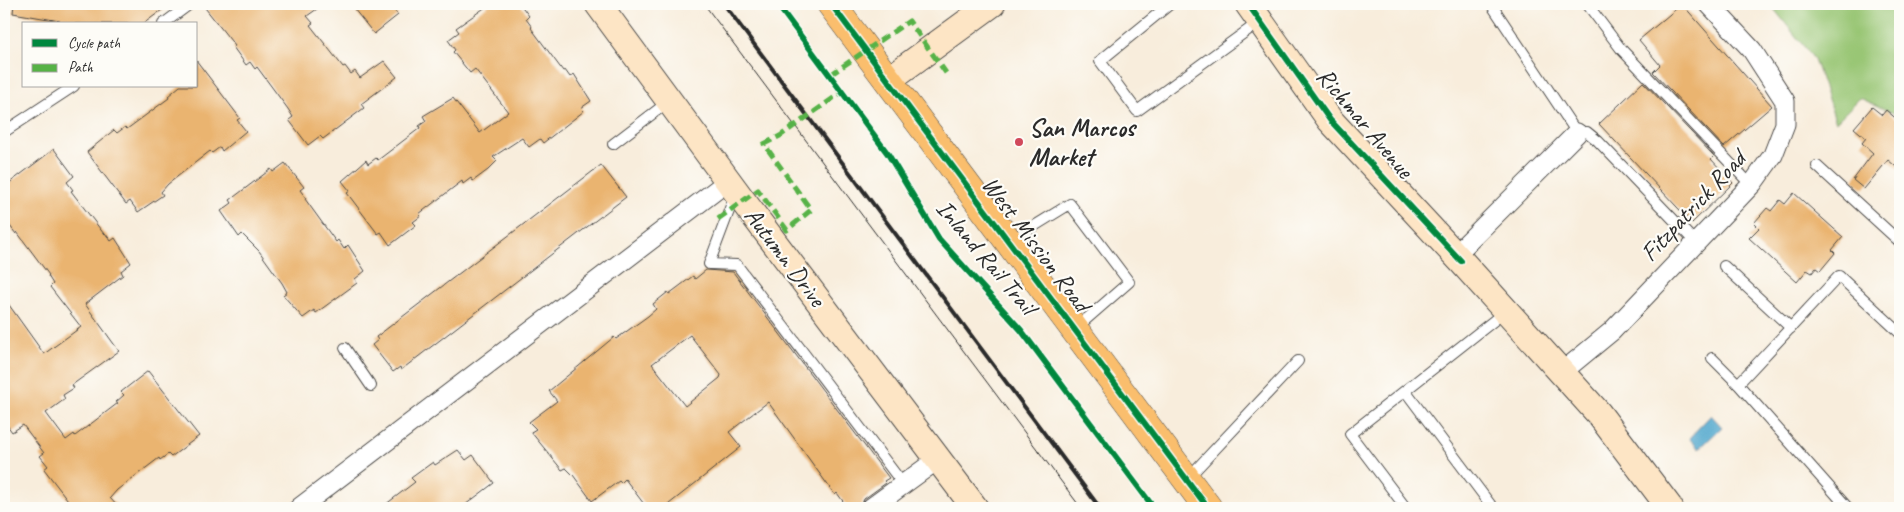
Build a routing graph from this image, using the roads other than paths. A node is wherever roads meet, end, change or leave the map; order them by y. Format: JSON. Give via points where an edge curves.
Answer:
{"nodes":[{"id":1,"x":190,"y":4,"type":"edge"},
{"id":2,"x":598,"y":4,"type":"edge"},
{"id":3,"x":831,"y":4,"type":"edge"},
{"id":4,"x":992,"y":4,"type":"edge"},
{"id":5,"x":1170,"y":4,"type":"edge"},
{"id":6,"x":1491,"y":4,"type":"edge"},
{"id":7,"x":1586,"y":4,"type":"edge"},
{"id":8,"x":1709,"y":4,"type":"edge"},
{"id":9,"x":1254,"y":13,"type":"edge"},
{"id":10,"x":166,"y":22,"type":"edge"},
{"id":11,"x":888,"y":80,"type":"junction"},
{"id":12,"x":71,"y":88,"type":"edge"},
{"id":13,"x":669,"y":101,"type":"junction"},
{"id":14,"x":4,"y":132,"type":"edge"},
{"id":15,"x":1577,"y":133,"type":"junction"},
{"id":16,"x":613,"y":144,"type":"dead end"},
{"id":17,"x":1817,"y":166,"type":"dead end"},
{"id":18,"x":1751,"y":185,"type":"junction"},
{"id":19,"x":732,"y":186,"type":"junction"},
{"id":20,"x":1009,"y":242,"type":"junction"},
{"id":21,"x":1696,"y":242,"type":"junction"},
{"id":22,"x":1900,"y":242,"type":"edge"},
{"id":23,"x":1455,"y":254,"type":"junction"},
{"id":24,"x":1724,"y":266,"type":"dead end"},
{"id":25,"x":1506,"y":311,"type":"junction"},
{"id":26,"x":1790,"y":328,"type":"junction"},
{"id":27,"x":1075,"y":329,"type":"junction"},
{"id":28,"x":1900,"y":333,"type":"edge"},
{"id":29,"x":345,"y":348,"type":"dead end"},
{"id":30,"x":1712,"y":358,"type":"dead end"},
{"id":31,"x":1298,"y":361,"type":"dead end"},
{"id":32,"x":1561,"y":372,"type":"junction"},
{"id":33,"x":1738,"y":384,"type":"junction"},
{"id":34,"x":371,"y":386,"type":"dead end"},
{"id":35,"x":1406,"y":392,"type":"junction"},
{"id":36,"x":938,"y":459,"type":"junction"},
{"id":37,"x":1186,"y":479,"type":"junction"},
{"id":38,"x":903,"y":484,"type":"junction"},
{"id":39,"x":299,"y":508,"type":"edge"},
{"id":40,"x":871,"y":508,"type":"edge"},
{"id":41,"x":975,"y":508,"type":"edge"},
{"id":42,"x":1208,"y":508,"type":"edge"},
{"id":43,"x":1406,"y":508,"type":"edge"},
{"id":44,"x":1493,"y":508,"type":"edge"},
{"id":45,"x":1670,"y":508,"type":"edge"},
{"id":46,"x":1848,"y":508,"type":"edge"}],
"edges":[{"from":1,"to":10,"type":"lane"},
{"from":2,"to":13,"type":"street","name":"Autumn Drive"},
{"from":3,"to":11,"type":"main road","name":"West Mission Road"},
{"from":4,"to":11,"type":"street"},
{"from":5,"to":9,"type":"lane","via":[[1100,61],[1137,111]]},
{"from":6,"to":15,"type":"lane"},
{"from":7,"to":18,"type":"lane","via":[[1621,49]]},
{"from":8,"to":18,"type":"street","name":"Fitzpatrick Road","via":[[1752,50],[1785,101],[1785,124],[1773,155]]},
{"from":9,"to":23,"type":"street","name":"Richmar Avenue","via":[[1330,120]]},
{"from":11,"to":20,"type":"main road","name":"West Mission Road"},
{"from":12,"to":14,"type":"lane"},
{"from":13,"to":16,"type":"lane"},
{"from":13,"to":19,"type":"street","name":"Autumn Drive"},
{"from":15,"to":21,"type":"lane","via":[[1587,132],[1598,141]]},
{"from":15,"to":23,"type":"street"},
{"from":17,"to":22,"type":"lane"},
{"from":18,"to":21,"type":"street","name":"Fitzpatrick Road"},
{"from":19,"to":36,"type":"street","name":"Autumn Drive"},
{"from":19,"to":38,"type":"lane","via":[[709,264],[737,265]]},
{"from":19,"to":39,"type":"street"},
{"from":20,"to":27,"type":"main road","name":"West Mission Road"},
{"from":20,"to":27,"type":"lane","via":[[1070,204],[1129,282]]},
{"from":21,"to":32,"type":"street","name":"Fitzpatrick Road","via":[[1612,331]]},
{"from":23,"to":25,"type":"street","name":"Richmar Avenue"},
{"from":24,"to":26,"type":"lane"},
{"from":25,"to":32,"type":"street","name":"Richmar Avenue"},
{"from":25,"to":35,"type":"lane"},
{"from":26,"to":28,"type":"lane","via":[[1840,276]]},
{"from":26,"to":33,"type":"lane"},
{"from":27,"to":37,"type":"main road","name":"West Mission Road"},
{"from":29,"to":34,"type":"lane"},
{"from":30,"to":33,"type":"lane"},
{"from":31,"to":37,"type":"lane"},
{"from":32,"to":45,"type":"street","name":"Richmar Avenue","via":[[1599,414]]},
{"from":33,"to":46,"type":"lane"},
{"from":35,"to":43,"type":"lane","via":[[1350,434]]},
{"from":35,"to":44,"type":"lane"},
{"from":36,"to":38,"type":"street"},
{"from":36,"to":41,"type":"street","name":"Autumn Drive"},
{"from":37,"to":42,"type":"main road","name":"West Mission Road"},
{"from":38,"to":40,"type":"street"}]}
